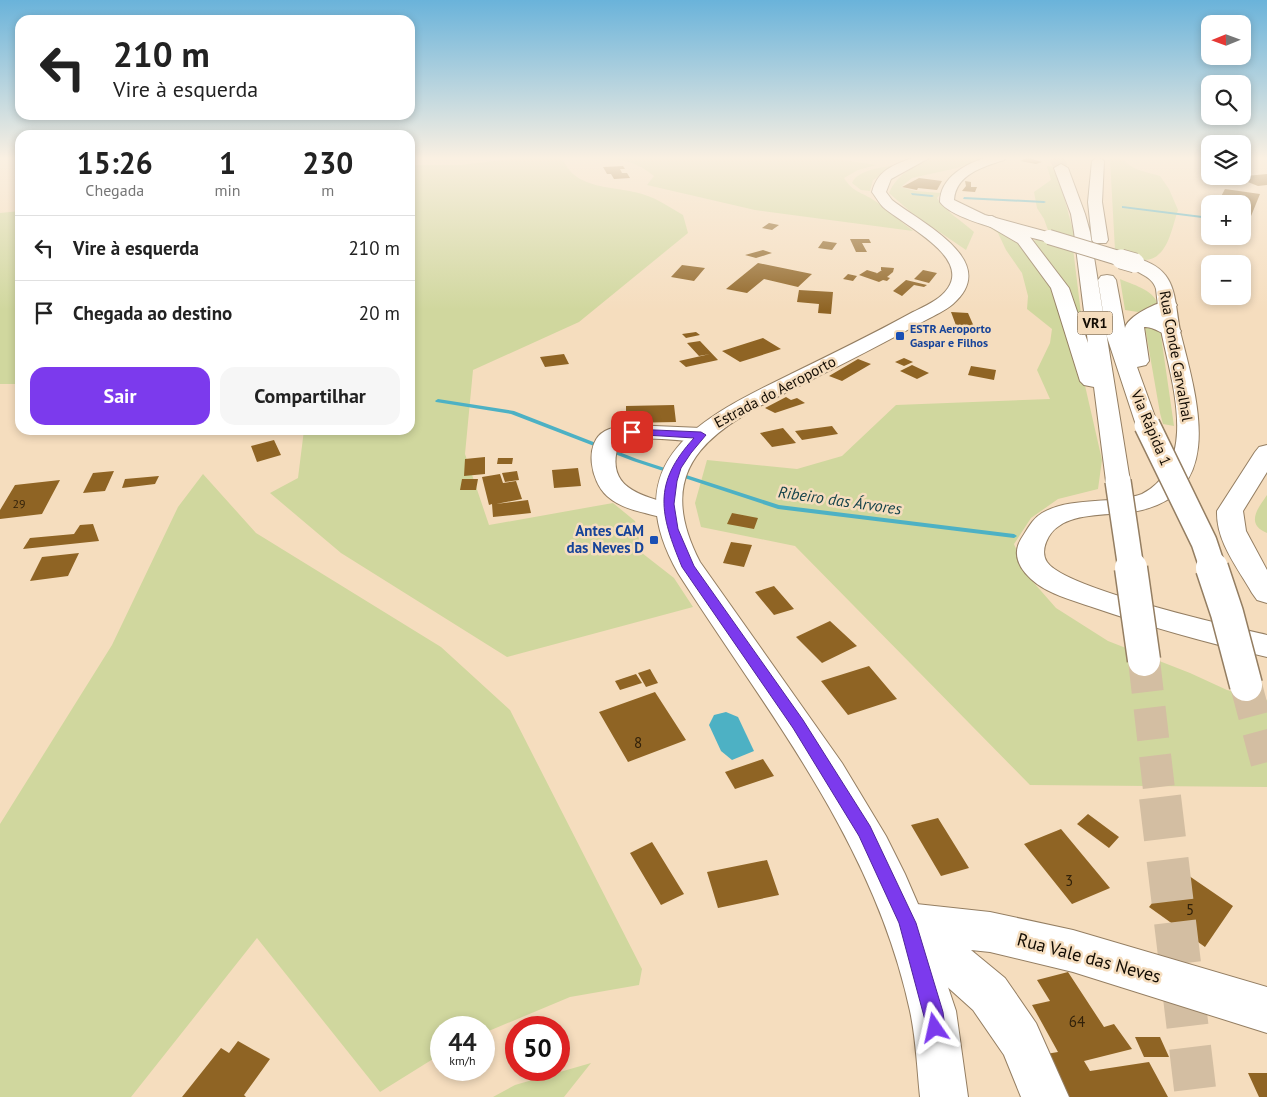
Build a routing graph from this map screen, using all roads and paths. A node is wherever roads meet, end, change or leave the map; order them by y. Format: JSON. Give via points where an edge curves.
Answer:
{"nodes":[{"id":1,"x":893,"y":208,"type":"edge"},
{"id":2,"x":955,"y":208,"type":"edge"},
{"id":3,"x":1076,"y":208,"type":"edge"},
{"id":4,"x":1096,"y":208,"type":"edge"},
{"id":5,"x":987,"y":219,"type":"junction"},
{"id":6,"x":1048,"y":237,"type":"junction"},
{"id":7,"x":1024,"y":240,"type":"junction"},
{"id":8,"x":1168,"y":305,"type":"junction"},
{"id":9,"x":1140,"y":320,"type":"junction"},
{"id":10,"x":1171,"y":330,"type":"junction"},
{"id":11,"x":1146,"y":421,"type":"junction"},
{"id":12,"x":1111,"y":427,"type":"junction"},
{"id":13,"x":694,"y":443,"type":"junction"},
{"id":14,"x":1267,"y":452,"type":"edge"},
{"id":15,"x":669,"y":505,"type":"junction"},
{"id":16,"x":1267,"y":593,"type":"edge"},
{"id":17,"x":1267,"y":646,"type":"edge"},
{"id":18,"x":1144,"y":660,"type":"tunnel mouth"},
{"id":19,"x":1246,"y":685,"type":"tunnel mouth"},
{"id":20,"x":908,"y":923,"type":"junction"},
{"id":21,"x":1267,"y":1010,"type":"edge"},
{"id":22,"x":944,"y":1097,"type":"edge"},
{"id":23,"x":1044,"y":1097,"type":"edge"}],
"edges":[{"from":1,"to":13,"type":"main road","name":"Estrada do Aeroporto","via":[[946,246],[956,257],[962,275],[956,291],[944,303],[913,321],[750,402],[716,422]]},
{"from":2,"to":5,"type":"main road","name":"Rua Conde Carvalhal"},
{"from":3,"to":12,"type":"main road","name":"Via Rápida 1","number":"VR1"},
{"from":4,"to":11,"type":"main road","name":"Via Rápida 1","number":"VR1","via":[[1117,337]]},
{"from":5,"to":6,"type":"main road","name":"Rua Conde Carvalhal"},
{"from":5,"to":7,"type":"main road"},
{"from":6,"to":7,"type":"main road","via":[[1034,236]]},
{"from":6,"to":8,"type":"main road","name":"Rua Conde Carvalhal","bridge":true,"via":[[1135,263],[1151,271],[1162,281]]},
{"from":7,"to":12,"type":"main road","via":[[1060,288],[1090,380]]},
{"from":8,"to":9,"type":"main road"},
{"from":8,"to":10,"type":"main road","name":"Rua Conde Carvalhal"},
{"from":9,"to":10,"type":"main road","via":[[1153,321]]},
{"from":9,"to":11,"type":"main road","via":[[1134,331]]},
{"from":10,"to":17,"type":"main road","name":"Rua Conde Carvalhal","via":[[1189,425],[1186,453],[1179,472],[1164,491],[1146,501],[1054,517],[1044,523],[1030,557],[1040,572],[1055,582],[1220,636]]},
{"from":11,"to":19,"type":"main road","name":"Via Rápida 1","number":"VR1","bridge":true,"via":[[1204,542]]},
{"from":12,"to":18,"type":"main road","name":"Via Rápida 1","number":"VR1","bridge":true},
{"from":13,"to":15,"type":"main road","name":"Estrada do Aeroporto","via":[[676,468]]},
{"from":13,"to":15,"type":"main road","via":[[632,432],[614,435],[605,450],[602,466],[612,488],[638,504]]},
{"from":14,"to":16,"type":"main road","via":[[1228,520],[1236,541]]},
{"from":15,"to":20,"type":"main road","name":"Estrada do Aeroporto","via":[[672,529],[688,567],[798,724],[856,814]]},
{"from":20,"to":21,"type":"main road","name":"Rua Vale das Neves","via":[[990,932],[1073,951]]},
{"from":20,"to":22,"type":"main road","name":"Estrada do Aeroporto","via":[[933,1012]]},
{"from":20,"to":23,"type":"main road","via":[[989,994],[1020,1039]]}]}
